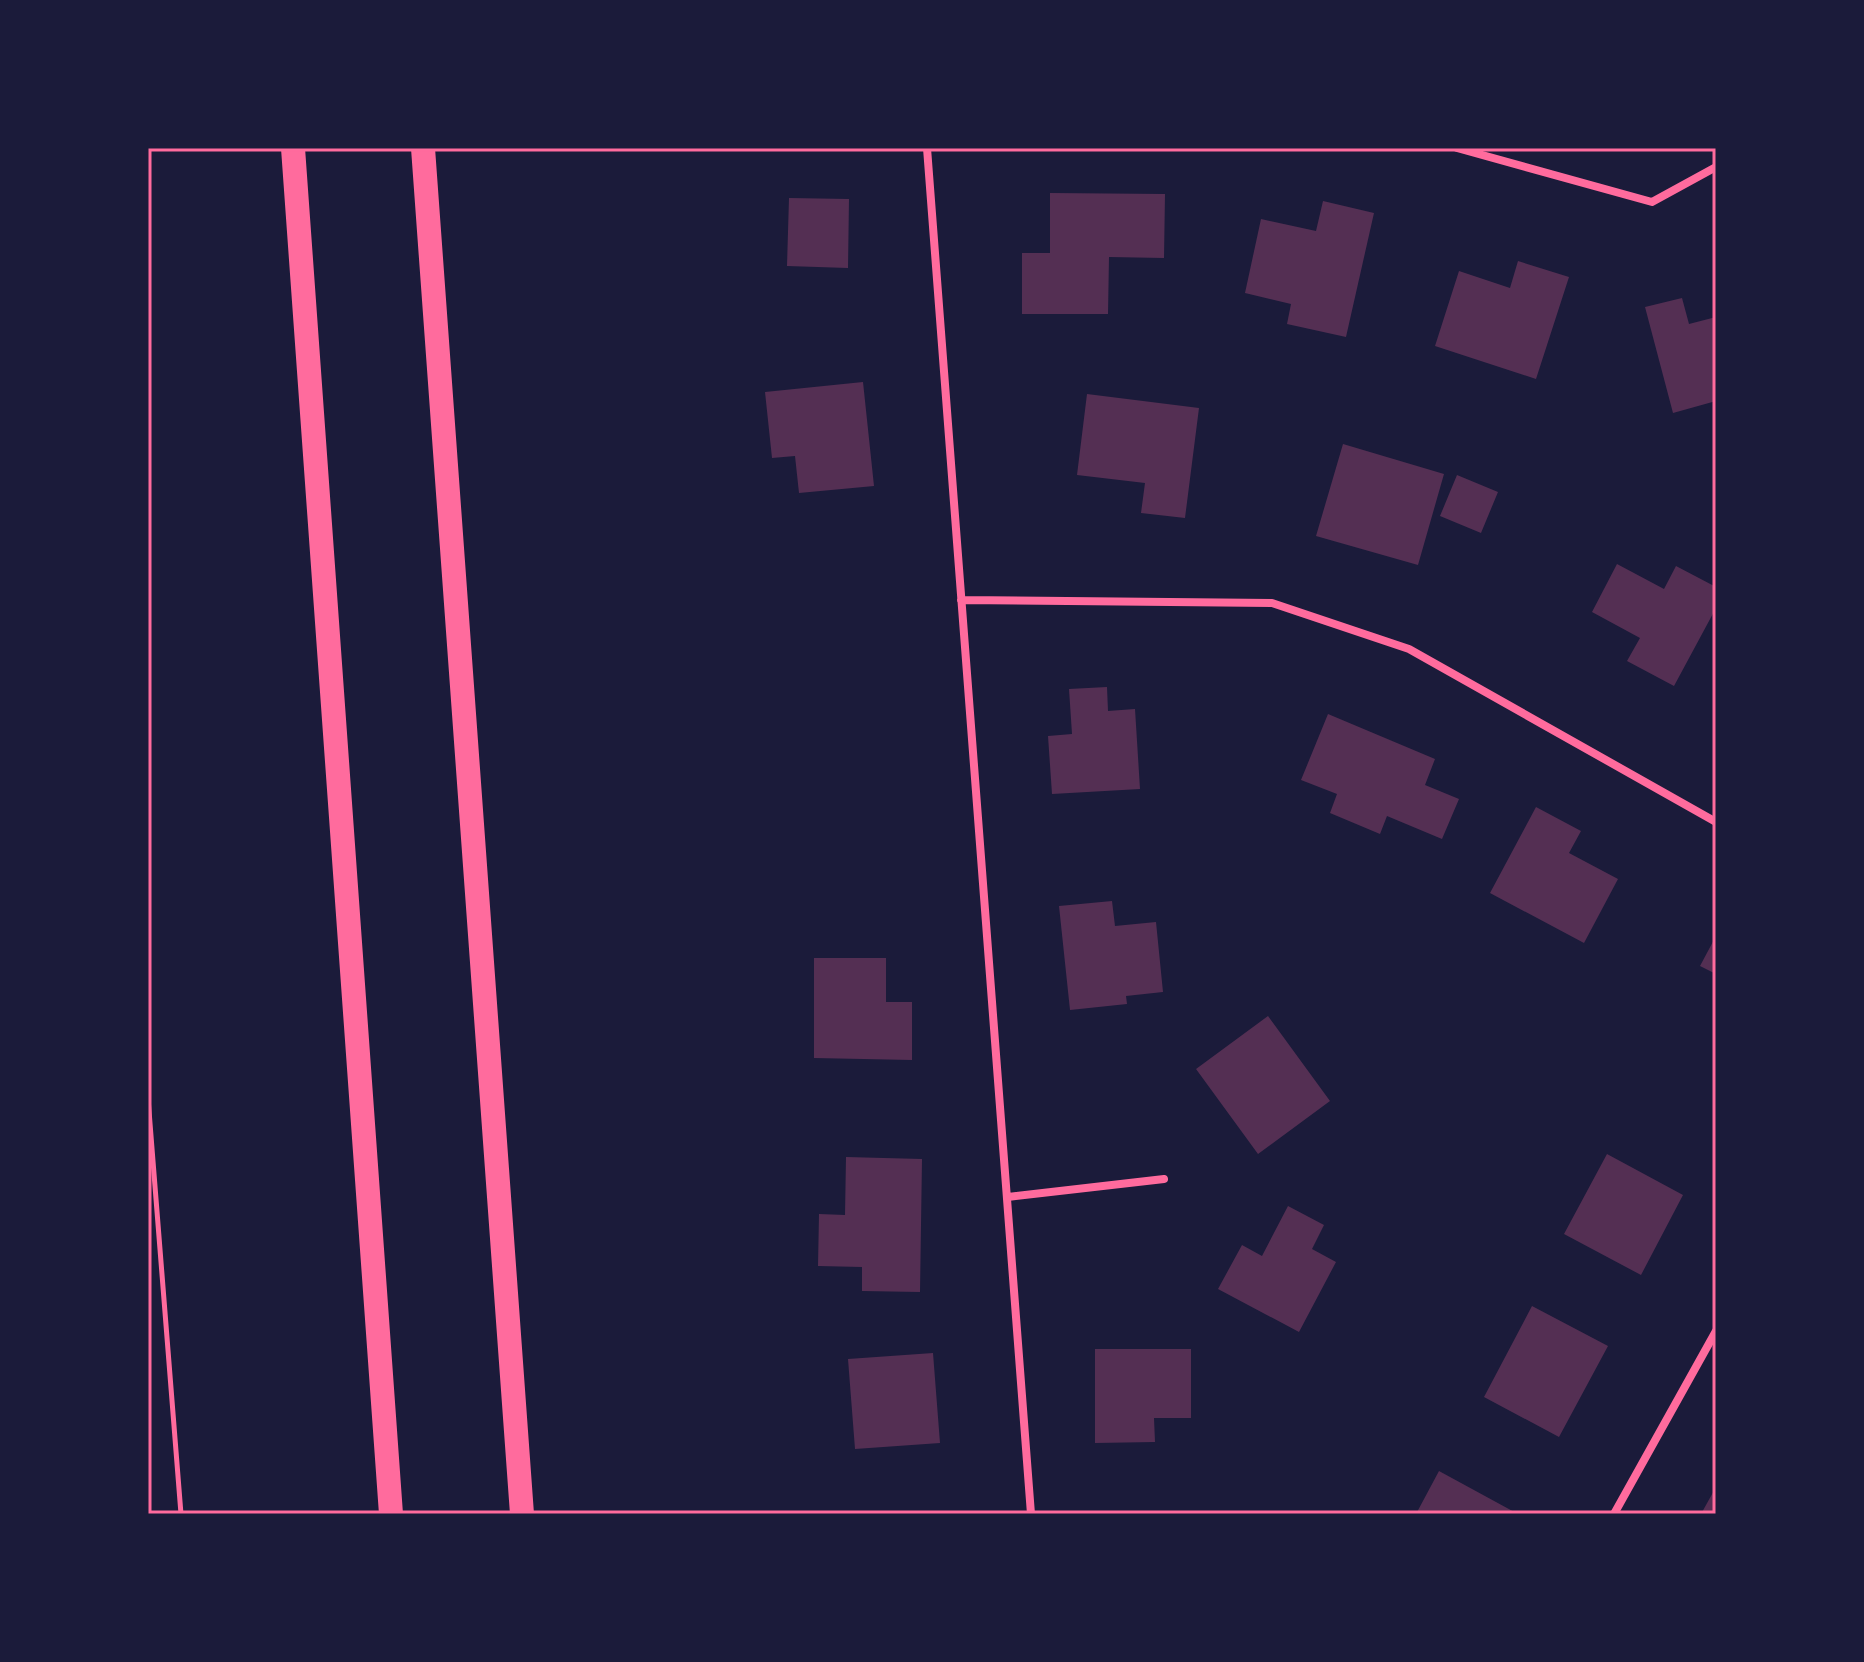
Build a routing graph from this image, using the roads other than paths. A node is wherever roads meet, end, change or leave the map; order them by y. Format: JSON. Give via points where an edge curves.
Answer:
{"nodes":[{"id":1,"x":293,"y":148,"type":"edge"},
{"id":2,"x":423,"y":148,"type":"edge"},
{"id":3,"x":927,"y":148,"type":"edge"},
{"id":4,"x":1457,"y":148,"type":"edge"},
{"id":5,"x":1716,"y":167,"type":"edge"},
{"id":6,"x":961,"y":600,"type":"junction"},
{"id":7,"x":1716,"y":822,"type":"edge"},
{"id":8,"x":1164,"y":1179,"type":"dead end"},
{"id":9,"x":1008,"y":1197,"type":"junction"},
{"id":10,"x":1716,"y":1331,"type":"edge"},
{"id":11,"x":391,"y":1514,"type":"edge"},
{"id":12,"x":522,"y":1514,"type":"edge"},
{"id":13,"x":1031,"y":1514,"type":"edge"},
{"id":14,"x":1614,"y":1514,"type":"edge"}],
"edges":[{"from":1,"to":11,"type":"highway"},
{"from":2,"to":12,"type":"highway"},
{"from":3,"to":6,"type":"street"},
{"from":4,"to":5,"type":"street","via":[[1652,202]]},
{"from":6,"to":7,"type":"street","via":[[1272,603],[1409,649]]},
{"from":6,"to":9,"type":"street"},
{"from":8,"to":9,"type":"street"},
{"from":9,"to":13,"type":"street"},
{"from":10,"to":14,"type":"street"}]}
